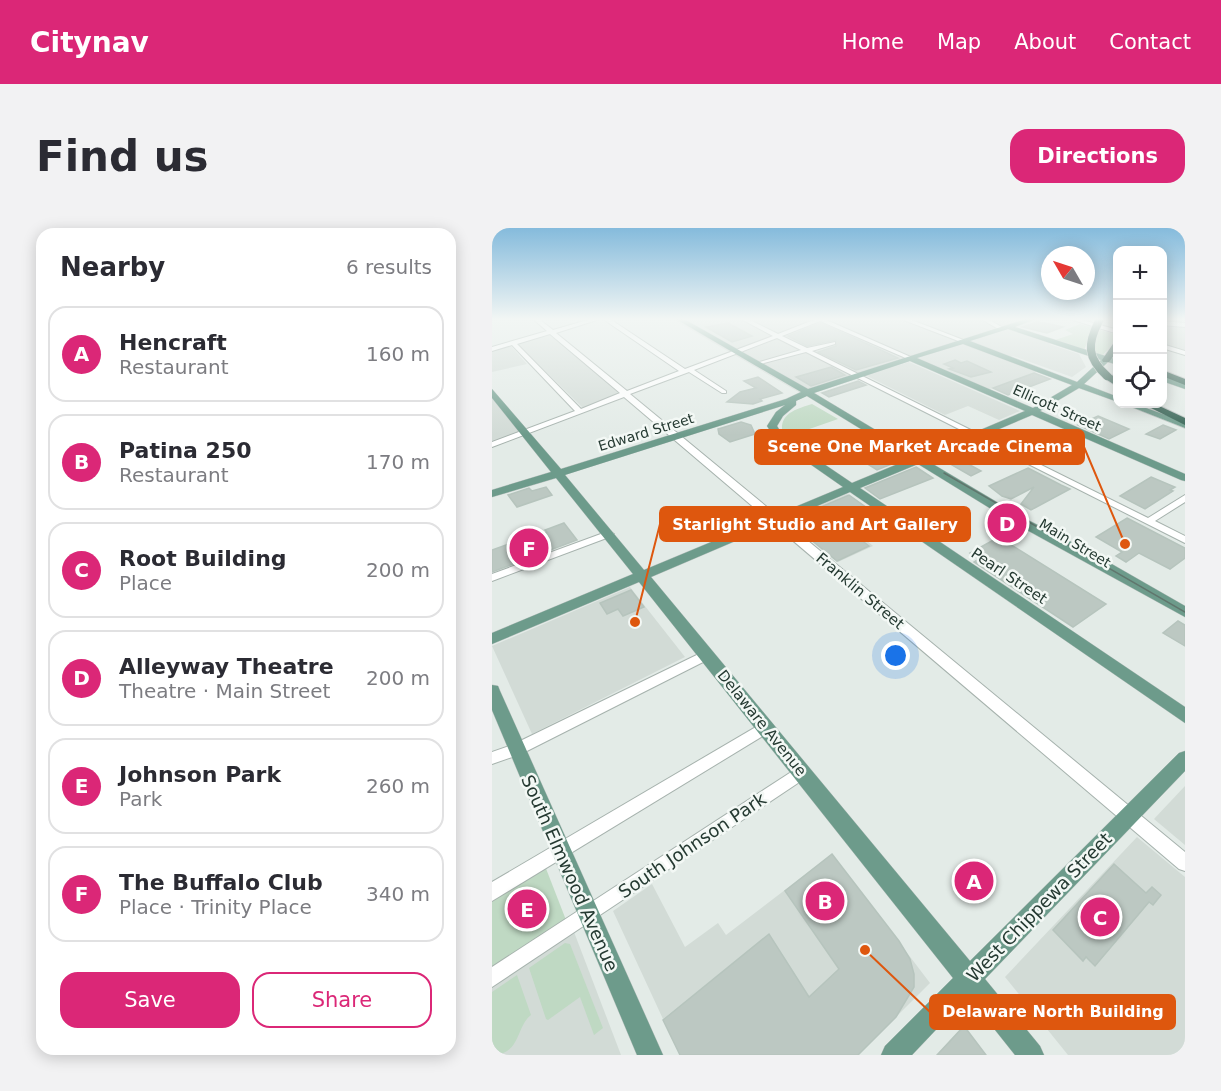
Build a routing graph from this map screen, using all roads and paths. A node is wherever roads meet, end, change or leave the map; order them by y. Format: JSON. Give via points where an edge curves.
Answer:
{"nodes":[{"id":1,"x":527,"y":358,"type":"edge"},
{"id":2,"x":583,"y":358,"type":"edge"},
{"id":3,"x":666,"y":358,"type":"edge"},
{"id":4,"x":722,"y":358,"type":"edge"},
{"id":5,"x":746,"y":358,"type":"edge"},
{"id":6,"x":780,"y":358,"type":"edge"},
{"id":7,"x":822,"y":358,"type":"edge"},
{"id":8,"x":910,"y":358,"type":"joint"},
{"id":9,"x":1006,"y":358,"type":"edge"},
{"id":10,"x":1092,"y":358,"type":"edge"},
{"id":11,"x":1098,"y":358,"type":"edge"},
{"id":12,"x":1106,"y":360,"type":"junction"},
{"id":13,"x":1113,"y":362,"type":"edge"},
{"id":14,"x":758,"y":364,"type":"junction"},
{"id":15,"x":687,"y":371,"type":"junction"},
{"id":16,"x":856,"y":375,"type":"junction"},
{"id":17,"x":1167,"y":375,"type":"edge"},
{"id":18,"x":1167,"y":379,"type":"edge"},
{"id":19,"x":1113,"y":380,"type":"edge"},
{"id":20,"x":1185,"y":384,"type":"edge"},
{"id":21,"x":1078,"y":385,"type":"junction"},
{"id":22,"x":492,"y":392,"type":"edge"},
{"id":23,"x":724,"y":392,"type":"dead end"},
{"id":24,"x":808,"y":393,"type":"junction"},
{"id":25,"x":626,"y":394,"type":"junction"},
{"id":26,"x":1113,"y":398,"type":"edge"},
{"id":27,"x":1140,"y":408,"type":"edge"},
{"id":28,"x":1156,"y":408,"type":"edge"},
{"id":29,"x":580,"y":412,"type":"junction"},
{"id":30,"x":1033,"y":412,"type":"junction"},
{"id":31,"x":1185,"y":423,"type":"edge"},
{"id":32,"x":525,"y":432,"type":"junction"},
{"id":33,"x":977,"y":435,"type":"junction"},
{"id":34,"x":676,"y":437,"type":"junction"},
{"id":35,"x":492,"y":445,"type":"edge"},
{"id":36,"x":922,"y":458,"type":"junction"},
{"id":37,"x":559,"y":473,"type":"junction"},
{"id":38,"x":1185,"y":478,"type":"edge"},
{"id":39,"x":851,"y":488,"type":"junction"},
{"id":40,"x":492,"y":494,"type":"edge"},
{"id":41,"x":1185,"y":498,"type":"edge"},
{"id":42,"x":776,"y":520,"type":"junction"},
{"id":43,"x":1149,"y":521,"type":"junction"},
{"id":44,"x":609,"y":534,"type":"junction"},
{"id":45,"x":1185,"y":540,"type":"edge"},
{"id":46,"x":643,"y":576,"type":"junction"},
{"id":47,"x":492,"y":578,"type":"edge"},
{"id":48,"x":1185,"y":608,"type":"edge"},
{"id":49,"x":1185,"y":612,"type":"edge"},
{"id":50,"x":492,"y":639,"type":"edge"},
{"id":51,"x":707,"y":655,"type":"junction"},
{"id":52,"x":492,"y":691,"type":"edge"},
{"id":53,"x":1185,"y":716,"type":"edge"},
{"id":54,"x":766,"y":727,"type":"junction"},
{"id":55,"x":516,"y":750,"type":"junction"},
{"id":56,"x":492,"y":758,"type":"edge"},
{"id":57,"x":1185,"y":759,"type":"edge"},
{"id":58,"x":802,"y":772,"type":"junction"},
{"id":59,"x":1129,"y":816,"type":"junction"},
{"id":60,"x":561,"y":850,"type":"junction"},
{"id":61,"x":1185,"y":862,"type":"edge"},
{"id":62,"x":492,"y":892,"type":"edge"},
{"id":63,"x":588,"y":914,"type":"junction"},
{"id":64,"x":492,"y":978,"type":"edge"},
{"id":65,"x":969,"y":979,"type":"junction"},
{"id":66,"x":650,"y":1055,"type":"edge"},
{"id":67,"x":894,"y":1055,"type":"edge"},
{"id":68,"x":1031,"y":1055,"type":"edge"}],
"edges":[{"from":1,"to":29,"type":"street"},
{"from":2,"to":25,"type":"street","name":"Franklin Street"},
{"from":3,"to":15,"type":"street"},
{"from":4,"to":15,"type":"street"},
{"from":5,"to":14,"type":"main road"},
{"from":6,"to":14,"type":"street"},
{"from":7,"to":16,"type":"street"},
{"from":8,"to":16,"type":"main road"},
{"from":8,"to":30,"type":"main road","name":"Ellicott Street"},
{"from":9,"to":21,"type":"main road"},
{"from":10,"to":19,"type":"highway","bridge":true},
{"from":11,"to":12,"type":"main road"},
{"from":12,"to":13,"type":"main road"},
{"from":12,"to":21,"type":"main road"},
{"from":14,"to":24,"type":"main road"},
{"from":15,"to":23,"type":"street"},
{"from":15,"to":25,"type":"street"},
{"from":16,"to":24,"type":"main road"},
{"from":16,"to":33,"type":"street"},
{"from":17,"to":20,"type":"highway"},
{"from":18,"to":20,"type":"main road"},
{"from":21,"to":26,"type":"main road"},
{"from":21,"to":30,"type":"main road"},
{"from":22,"to":32,"type":"main road","name":"Delaware Avenue"},
{"from":24,"to":34,"type":"main road","name":"Edward Street"},
{"from":24,"to":36,"type":"main road"},
{"from":24,"to":39,"type":"main road","name":"Pearl Street","via":[[779,414],[773,430],[792,448]]},
{"from":25,"to":29,"type":"street"},
{"from":25,"to":34,"type":"street","name":"Franklin Street"},
{"from":27,"to":31,"type":"main road"},
{"from":28,"to":31,"type":"highway"},
{"from":29,"to":32,"type":"street"},
{"from":30,"to":33,"type":"main road"},
{"from":30,"to":38,"type":"main road","name":"Ellicott Street"},
{"from":32,"to":35,"type":"street"},
{"from":32,"to":37,"type":"main road","name":"Delaware Avenue"},
{"from":33,"to":36,"type":"main road"},
{"from":33,"to":43,"type":"street"},
{"from":34,"to":37,"type":"main road","name":"Edward Street"},
{"from":34,"to":42,"type":"street","name":"Franklin Street"},
{"from":36,"to":39,"type":"main road"},
{"from":36,"to":48,"type":"main road","name":"Main Street","via":[[1027,513]]},
{"from":36,"to":49,"type":"main road","name":"Main Street","via":[[939,473],[1018,520]]},
{"from":37,"to":40,"type":"main road","name":"Edward Street"},
{"from":37,"to":44,"type":"main road","name":"Delaware Avenue"},
{"from":39,"to":42,"type":"main road"},
{"from":39,"to":53,"type":"main road","name":"Pearl Street"},
{"from":41,"to":43,"type":"street"},
{"from":42,"to":46,"type":"main road"},
{"from":42,"to":59,"type":"street","name":"Franklin Street"},
{"from":43,"to":45,"type":"street"},
{"from":44,"to":46,"type":"main road","name":"Delaware Avenue"},
{"from":44,"to":47,"type":"street"},
{"from":46,"to":50,"type":"main road"},
{"from":46,"to":51,"type":"main road","name":"Delaware Avenue"},
{"from":51,"to":54,"type":"main road","name":"Delaware Avenue"},
{"from":51,"to":55,"type":"street"},
{"from":52,"to":55,"type":"main road","name":"South Elmwood Avenue"},
{"from":54,"to":58,"type":"main road","name":"Delaware Avenue"},
{"from":54,"to":60,"type":"street"},
{"from":55,"to":56,"type":"street"},
{"from":55,"to":60,"type":"main road","name":"South Elmwood Avenue"},
{"from":57,"to":59,"type":"main road","name":"West Chippewa Street"},
{"from":58,"to":63,"type":"street","name":"South Johnson Park"},
{"from":58,"to":65,"type":"main road","name":"Delaware Avenue"},
{"from":59,"to":61,"type":"street","name":"Franklin Street"},
{"from":59,"to":65,"type":"main road","name":"West Chippewa Street"},
{"from":60,"to":62,"type":"street"},
{"from":60,"to":63,"type":"main road","name":"South Elmwood Avenue"},
{"from":63,"to":64,"type":"street","name":"South Johnson Park"},
{"from":63,"to":66,"type":"main road","name":"South Elmwood Avenue"},
{"from":65,"to":67,"type":"main road","name":"West Chippewa Street"},
{"from":65,"to":68,"type":"main road","name":"Delaware Avenue"}]}
